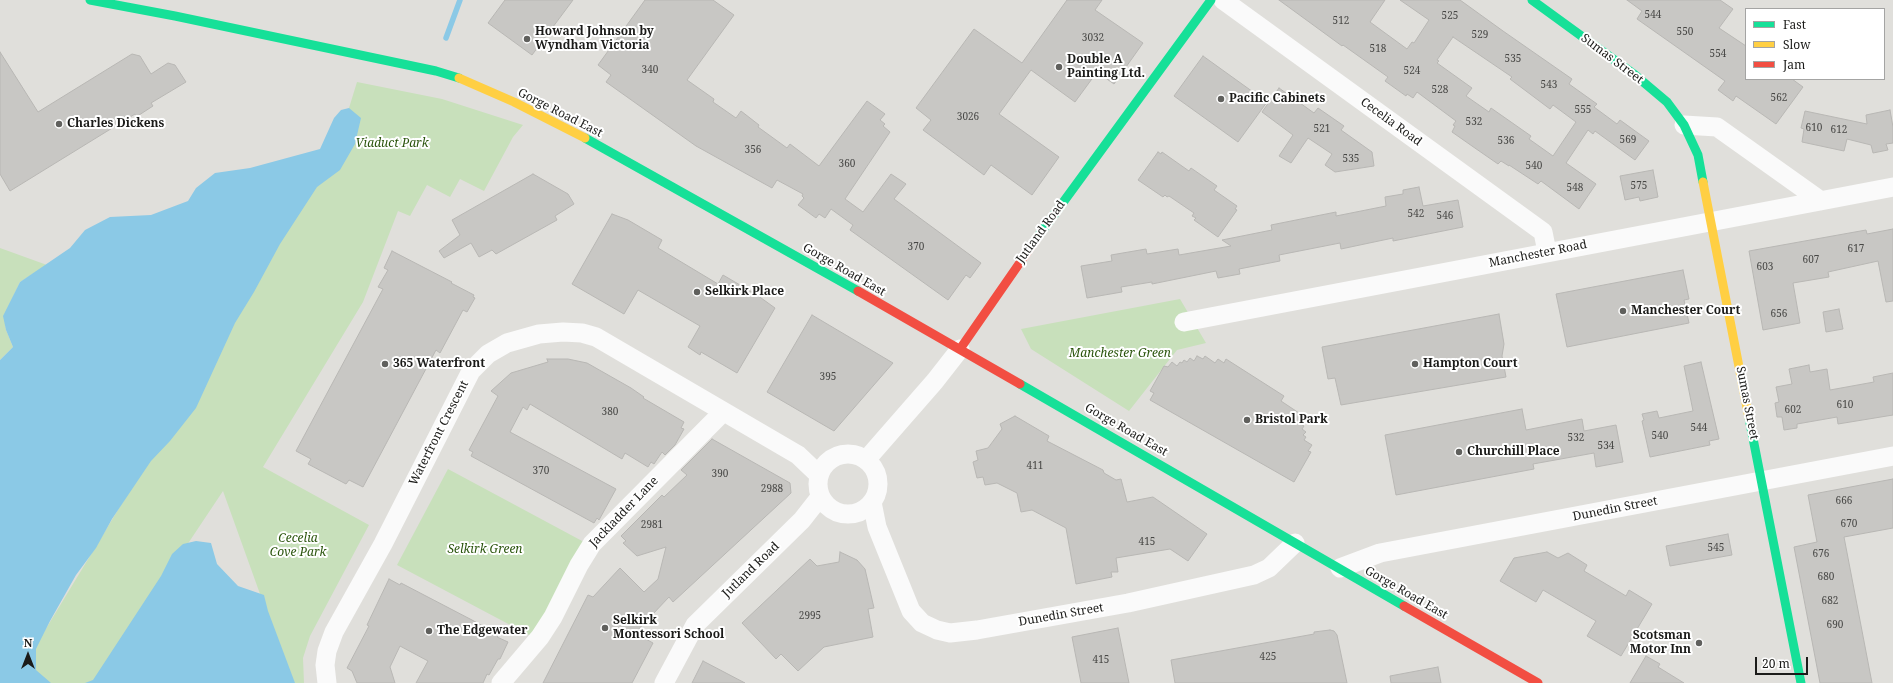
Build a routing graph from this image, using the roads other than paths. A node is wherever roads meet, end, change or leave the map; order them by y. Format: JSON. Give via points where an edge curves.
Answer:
{"nodes":[{"id":1,"x":90,"y":0,"type":"edge"},
{"id":2,"x":1211,"y":0,"type":"edge"},
{"id":3,"x":1222,"y":0,"type":"edge"},
{"id":4,"x":1532,"y":0,"type":"edge"},
{"id":5,"x":1684,"y":125,"type":"junction"},
{"id":6,"x":1893,"y":187,"type":"edge"},
{"id":7,"x":1821,"y":201,"type":"junction"},
{"id":8,"x":1711,"y":221,"type":"junction"},
{"id":9,"x":1547,"y":252,"type":"junction"},
{"id":10,"x":1184,"y":322,"type":"dead end"},
{"id":11,"x":960,"y":349,"type":"junction"},
{"id":12,"x":723,"y":412,"type":"junction"},
{"id":13,"x":1893,"y":456,"type":"edge"},
{"id":14,"x":866,"y":460,"type":"junction"},
{"id":15,"x":819,"y":475,"type":"junction"},
{"id":16,"x":1762,"y":481,"type":"junction"},
{"id":17,"x":825,"y":503,"type":"junction"},
{"id":18,"x":865,"y":507,"type":"junction"},
{"id":19,"x":1295,"y":543,"type":"junction"},
{"id":20,"x":1340,"y":568,"type":"junction"},
{"id":21,"x":326,"y":683,"type":"edge"},
{"id":22,"x":501,"y":683,"type":"edge"},
{"id":23,"x":664,"y":683,"type":"edge"},
{"id":24,"x":1538,"y":683,"type":"edge"},
{"id":25,"x":1801,"y":683,"type":"edge"}],
"edges":[{"from":1,"to":11,"type":"main road","name":"Gorge Road East","via":[[436,71],[467,81],[543,116]]},
{"from":2,"to":11,"type":"main road","name":"Jutland Road","via":[[1013,271]]},
{"from":3,"to":9,"type":"street","name":"Cecelia Road","via":[[1543,232]]},
{"from":4,"to":5,"type":"main road","name":"Sumas Street","via":[[1635,75],[1667,102]]},
{"from":5,"to":7,"type":"street","via":[[1717,127]]},
{"from":5,"to":8,"type":"main road","name":"Sumas Street","via":[[1698,155]]},
{"from":6,"to":7,"type":"street","name":"Manchester Road"},
{"from":7,"to":8,"type":"street","name":"Manchester Road"},
{"from":8,"to":9,"type":"street","name":"Manchester Road"},
{"from":8,"to":16,"type":"main road","name":"Sumas Street"},
{"from":9,"to":10,"type":"street","name":"Manchester Road"},
{"from":11,"to":14,"type":"street","name":"Jutland Road"},
{"from":11,"to":19,"type":"main road","name":"Gorge Road East"},
{"from":12,"to":15,"type":"street","name":"Waterfront Crescent","via":[[798,455]]},
{"from":12,"to":21,"type":"street","name":"Waterfront Crescent","via":[[596,337],[582,333],[539,334],[507,343],[488,354],[471,371],[383,544],[334,632],[327,651]]},
{"from":12,"to":22,"type":"street","name":"Jackladder Lane","via":[[592,544],[540,637]]},
{"from":13,"to":16,"type":"street","name":"Dunedin Street"},
{"from":14,"to":15,"type":"street","via":[[850,454],[838,455],[828,462]]},
{"from":14,"to":18,"type":"street","via":[[874,468],[877,477],[876,494]]},
{"from":15,"to":17,"type":"street","via":[[818,482]]},
{"from":16,"to":20,"type":"street","name":"Dunedin Street","via":[[1380,553]]},
{"from":16,"to":25,"type":"main road","name":"Sumas Street"},
{"from":17,"to":18,"type":"street","via":[[839,513],[849,514]]},
{"from":17,"to":23,"type":"street","name":"Jutland Road","via":[[802,520],[695,625]]},
{"from":18,"to":19,"type":"street","name":"Dunedin Street","via":[[877,527],[910,610],[922,623],[950,633],[1128,604],[1254,575],[1269,568]]},
{"from":19,"to":20,"type":"main road","name":"Gorge Road East"},
{"from":20,"to":24,"type":"main road","name":"Gorge Road East"}]}
